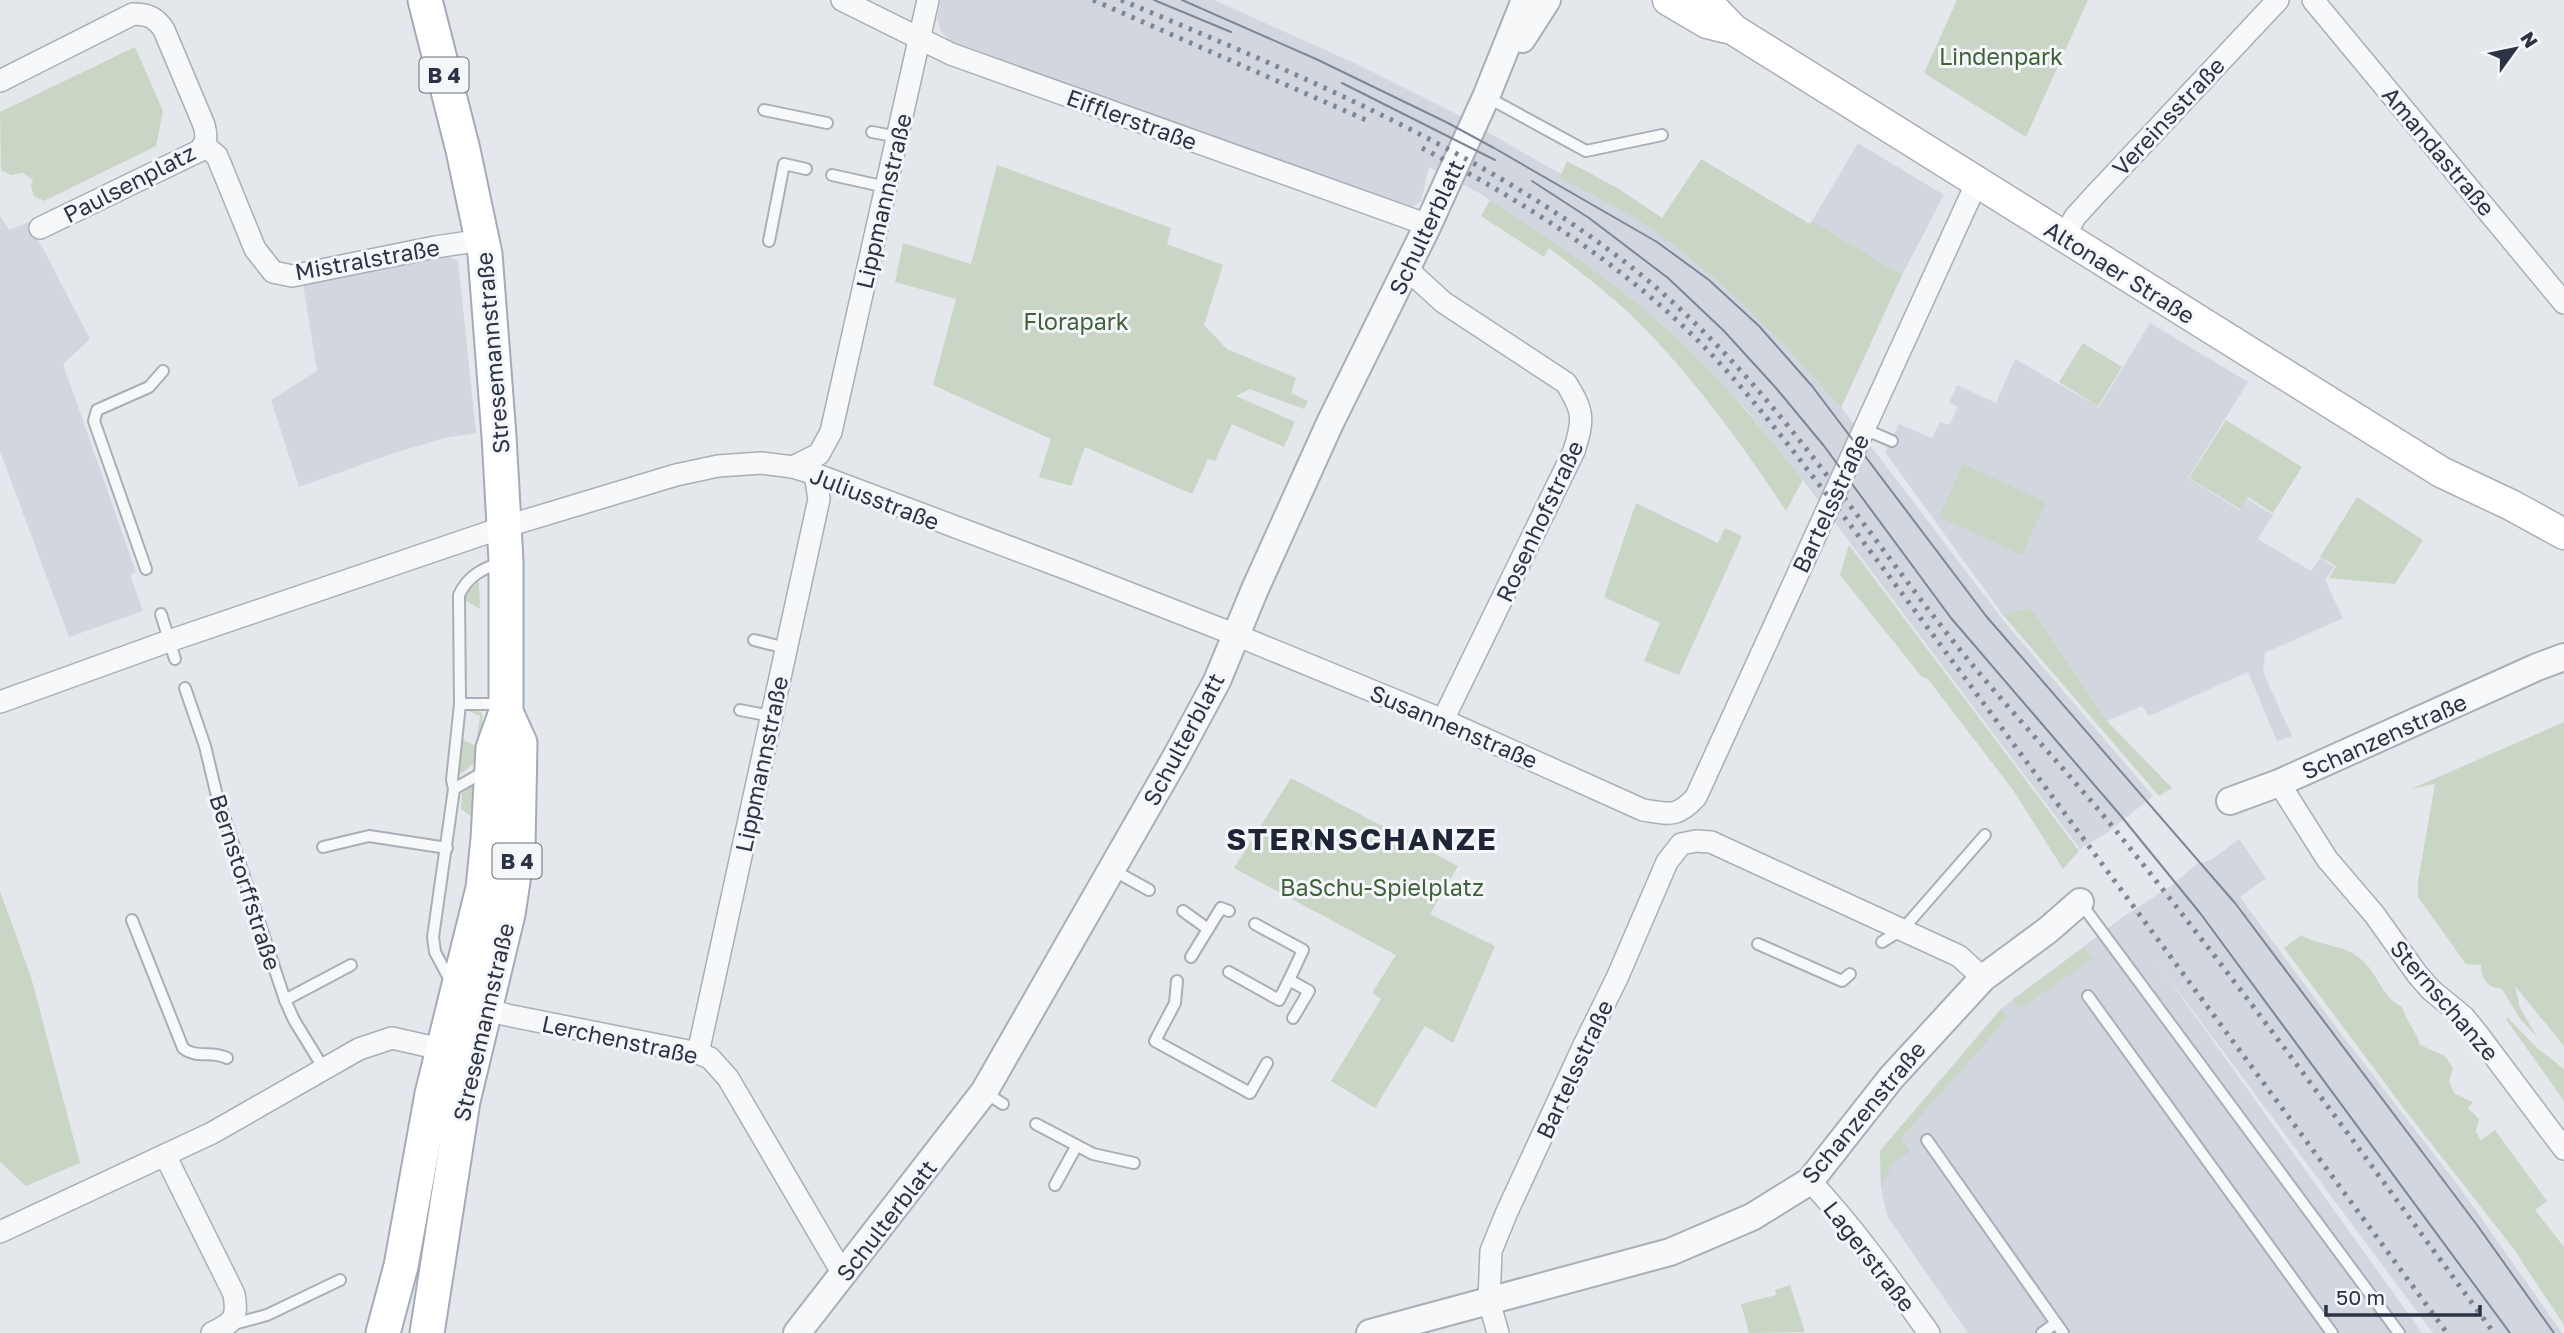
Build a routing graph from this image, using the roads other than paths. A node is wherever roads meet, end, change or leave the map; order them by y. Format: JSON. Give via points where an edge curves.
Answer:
{"nodes":[{"id":1,"x":425,"y":0,"type":"edge"},
{"id":2,"x":842,"y":0,"type":"edge"},
{"id":3,"x":928,"y":0,"type":"edge"},
{"id":4,"x":1525,"y":0,"type":"edge"},
{"id":5,"x":1547,"y":0,"type":"edge"},
{"id":6,"x":1668,"y":0,"type":"edge"},
{"id":7,"x":1705,"y":0,"type":"edge"},
{"id":8,"x":2278,"y":0,"type":"edge"},
{"id":9,"x":2313,"y":0,"type":"edge"},
{"id":10,"x":1734,"y":30,"type":"junction"},
{"id":11,"x":920,"y":37,"type":"junction"},
{"id":12,"x":0,"y":80,"type":"edge"},
{"id":13,"x":1486,"y":97,"type":"junction"},
{"id":14,"x":764,"y":110,"type":"dead end"},
{"id":15,"x":827,"y":123,"type":"dead end"},
{"id":16,"x":872,"y":132,"type":"dead end"},
{"id":17,"x":1662,"y":135,"type":"dead end"},
{"id":18,"x":898,"y":137,"type":"junction"},
{"id":19,"x":204,"y":145,"type":"junction"},
{"id":20,"x":806,"y":169,"type":"dead end"},
{"id":21,"x":832,"y":175,"type":"dead end"},
{"id":22,"x":1977,"y":182,"type":"junction"},
{"id":23,"x":886,"y":187,"type":"junction"},
{"id":24,"x":1428,"y":225,"type":"junction"},
{"id":25,"x":40,"y":228,"type":"dead end"},
{"id":26,"x":2064,"y":237,"type":"junction"},
{"id":27,"x":483,"y":240,"type":"junction"},
{"id":28,"x":769,"y":241,"type":"dead end"},
{"id":29,"x":1407,"y":269,"type":"junction"},
{"id":30,"x":2564,"y":303,"type":"edge"},
{"id":31,"x":163,"y":371,"type":"dead end"},
{"id":32,"x":1864,"y":429,"type":"junction"},
{"id":33,"x":1892,"y":441,"type":"dead end"},
{"id":34,"x":793,"y":467,"type":"junction"},
{"id":35,"x":815,"y":474,"type":"junction"},
{"id":36,"x":2511,"y":505,"type":"junction"},
{"id":37,"x":2564,"y":520,"type":"edge"},
{"id":38,"x":504,"y":527,"type":"junction"},
{"id":39,"x":2564,"y":534,"type":"edge"},
{"id":40,"x":506,"y":561,"type":"junction"},
{"id":41,"x":146,"y":569,"type":"dead end"},
{"id":42,"x":161,"y":614,"type":"dead end"},
{"id":43,"x":1236,"y":635,"type":"junction"},
{"id":44,"x":754,"y":640,"type":"dead end"},
{"id":45,"x":2564,"y":646,"type":"edge"},
{"id":46,"x":786,"y":648,"type":"junction"},
{"id":47,"x":172,"y":650,"type":"junction"},
{"id":48,"x":2564,"y":657,"type":"edge"},
{"id":49,"x":2537,"y":667,"type":"junction"},
{"id":50,"x":185,"y":688,"type":"dead end"},
{"id":51,"x":0,"y":702,"type":"edge"},
{"id":52,"x":460,"y":704,"type":"junction"},
{"id":53,"x":506,"y":708,"type":"junction"},
{"id":54,"x":740,"y":709,"type":"dead end"},
{"id":55,"x":771,"y":716,"type":"junction"},
{"id":56,"x":1443,"y":720,"type":"junction"},
{"id":57,"x":492,"y":766,"type":"junction"},
{"id":58,"x":2279,"y":782,"type":"junction"},
{"id":59,"x":454,"y":789,"type":"junction"},
{"id":60,"x":2230,"y":801,"type":"dead end"},
{"id":61,"x":1672,"y":815,"type":"joint"},
{"id":62,"x":1985,"y":835,"type":"dead end"},
{"id":63,"x":323,"y":847,"type":"dead end"},
{"id":64,"x":447,"y":848,"type":"junction"},
{"id":65,"x":1111,"y":869,"type":"junction"},
{"id":66,"x":1149,"y":890,"type":"dead end"},
{"id":67,"x":2080,"y":902,"type":"joint"},
{"id":68,"x":1182,"y":911,"type":"dead end"},
{"id":69,"x":1228,"y":911,"type":"dead end"},
{"id":70,"x":132,"y":920,"type":"dead end"},
{"id":71,"x":1255,"y":924,"type":"dead end"},
{"id":72,"x":1209,"y":929,"type":"junction"},
{"id":73,"x":1903,"y":929,"type":"junction"},
{"id":74,"x":1882,"y":942,"type":"dead end"},
{"id":75,"x":1758,"y":944,"type":"dead end"},
{"id":76,"x":1191,"y":957,"type":"dead end"},
{"id":77,"x":351,"y":965,"type":"dead end"},
{"id":78,"x":1229,"y":972,"type":"dead end"},
{"id":79,"x":1850,"y":974,"type":"dead end"},
{"id":80,"x":1983,"y":978,"type":"junction"},
{"id":81,"x":1289,"y":980,"type":"junction"},
{"id":82,"x":1177,"y":981,"type":"dead end"},
{"id":83,"x":459,"y":985,"type":"junction"},
{"id":84,"x":2088,"y":996,"type":"dead end"},
{"id":85,"x":285,"y":1000,"type":"junction"},
{"id":86,"x":485,"y":1009,"type":"junction"},
{"id":87,"x":1293,"y":1018,"type":"dead end"},
{"id":88,"x":458,"y":1053,"type":"junction"},
{"id":89,"x":698,"y":1053,"type":"junction"},
{"id":90,"x":227,"y":1058,"type":"dead end"},
{"id":91,"x":1267,"y":1063,"type":"dead end"},
{"id":92,"x":324,"y":1069,"type":"junction"},
{"id":93,"x":1036,"y":1124,"type":"dead end"},
{"id":94,"x":1927,"y":1140,"type":"dead end"},
{"id":95,"x":1076,"y":1147,"type":"junction"},
{"id":96,"x":2564,"y":1149,"type":"edge"},
{"id":97,"x":165,"y":1155,"type":"junction"},
{"id":98,"x":1134,"y":1163,"type":"dead end"},
{"id":99,"x":1810,"y":1181,"type":"junction"},
{"id":100,"x":1055,"y":1185,"type":"dead end"},
{"id":101,"x":0,"y":1232,"type":"edge"},
{"id":102,"x":401,"y":1266,"type":"junction"},
{"id":103,"x":843,"y":1274,"type":"junction"},
{"id":104,"x":340,"y":1280,"type":"dead end"},
{"id":105,"x":1489,"y":1301,"type":"junction"},
{"id":106,"x":2056,"y":1323,"type":"junction"},
{"id":107,"x":221,"y":1329,"type":"edge"},
{"id":108,"x":383,"y":1333,"type":"edge"},
{"id":109,"x":407,"y":1333,"type":"edge"},
{"id":110,"x":428,"y":1333,"type":"edge"},
{"id":111,"x":797,"y":1333,"type":"edge"},
{"id":112,"x":1370,"y":1333,"type":"edge"},
{"id":113,"x":1499,"y":1333,"type":"edge"},
{"id":114,"x":1929,"y":1333,"type":"edge"},
{"id":115,"x":2042,"y":1333,"type":"edge"},
{"id":116,"x":2063,"y":1333,"type":"edge"},
{"id":117,"x":2332,"y":1333,"type":"edge"},
{"id":118,"x":2399,"y":1333,"type":"edge"}],
"edges":[{"from":1,"to":27,"type":"main road","name":"Stresemannstraße","number":"B 4"},
{"from":2,"to":11,"type":"street","name":"Eifflerstraße"},
{"from":3,"to":11,"type":"street","name":"Lippmannstraße"},
{"from":4,"to":13,"type":"street","name":"Schulterblatt"},
{"from":5,"to":13,"type":"street","name":"Schulterblatt"},
{"from":6,"to":10,"type":"main road","name":"Altonaer Straße","via":[[1707,23]]},
{"from":7,"to":10,"type":"main road","name":"Altonaer Straße"},
{"from":8,"to":26,"type":"street","name":"Vereinsstraße","via":[[2088,202]]},
{"from":9,"to":30,"type":"street","name":"Amandastraße"},
{"from":10,"to":22,"type":"main road","name":"Altonaer Straße"},
{"from":11,"to":18,"type":"street","name":"Lippmannstraße"},
{"from":11,"to":24,"type":"street","name":"Eifflerstraße","via":[[951,54]]},
{"from":12,"to":19,"type":"street","name":"Paulsenplatz","via":[[133,14],[145,14],[164,30],[204,125]]},
{"from":13,"to":17,"type":"lane","via":[[1586,151]]},
{"from":13,"to":24,"type":"street","name":"Schulterblatt"},
{"from":14,"to":15,"type":"lane"},
{"from":16,"to":18,"type":"lane"},
{"from":18,"to":23,"type":"street","name":"Lippmannstraße"},
{"from":19,"to":25,"type":"street","name":"Paulsenplatz"},
{"from":19,"to":27,"type":"street","name":"Mistralstraße","via":[[216,156],[255,249],[273,272],[292,276]]},
{"from":20,"to":28,"type":"lane","via":[[785,164]]},
{"from":21,"to":23,"type":"lane"},
{"from":22,"to":26,"type":"main road","name":"Altonaer Straße"},
{"from":22,"to":32,"type":"street","name":"Bartelsstraße"},
{"from":23,"to":34,"type":"street","name":"Lippmannstraße","via":[[831,432],[819,454]]},
{"from":24,"to":29,"type":"street","name":"Schulterblatt"},
{"from":26,"to":36,"type":"main road","name":"Altonaer Straße","via":[[2441,472]]},
{"from":27,"to":38,"type":"main road","name":"Stresemannstraße","number":"B 4"},
{"from":29,"to":43,"type":"street","name":"Schulterblatt","via":[[1330,423]]},
{"from":29,"to":56,"type":"street","name":"Rosenhofstraße","via":[[1443,302],[1566,383],[1578,403],[1582,425],[1574,452]]},
{"from":31,"to":41,"type":"lane","via":[[149,387],[97,410],[94,421]]},
{"from":32,"to":33,"type":"lane"},
{"from":32,"to":61,"type":"street","name":"Bartelsstraße","via":[[1696,797]]},
{"from":34,"to":35,"type":"street","name":"Juliusstraße"},
{"from":34,"to":38,"type":"street","name":"Juliusstraße","via":[[761,463],[718,466]]},
{"from":35,"to":43,"type":"street","name":"Juliusstraße"},
{"from":35,"to":46,"type":"street","name":"Lippmannstraße","via":[[819,499]]},
{"from":36,"to":37,"type":"main road","name":"Altonaer Straße"},
{"from":36,"to":39,"type":"main road","name":"Altonaer Straße"},
{"from":38,"to":40,"type":"main road","name":"Stresemannstraße","number":"B 4"},
{"from":38,"to":47,"type":"street"},
{"from":40,"to":52,"type":"lane","via":[[481,569],[460,595]]},
{"from":40,"to":53,"type":"main road","name":"Stresemannstraße","number":"B 4"},
{"from":42,"to":47,"type":"lane"},
{"from":43,"to":56,"type":"street","name":"Susannenstraße"},
{"from":43,"to":65,"type":"street","name":"Schulterblatt","via":[[1217,681]]},
{"from":44,"to":46,"type":"lane"},
{"from":45,"to":49,"type":"street","name":"Schanzenstraße"},
{"from":46,"to":55,"type":"street","name":"Lippmannstraße"},
{"from":47,"to":51,"type":"street"},
{"from":48,"to":49,"type":"street","name":"Schanzenstraße"},
{"from":49,"to":58,"type":"street","name":"Schanzenstraße"},
{"from":50,"to":85,"type":"lane","name":"Bernstorffstraße"},
{"from":52,"to":53,"type":"lane"},
{"from":52,"to":59,"type":"lane"},
{"from":53,"to":57,"type":"main road","name":"Stresemannstraße","number":"B 4"},
{"from":53,"to":86,"type":"main road","name":"Stresemannstraße","number":"B 4","via":[[520,743],[518,848]]},
{"from":54,"to":55,"type":"lane"},
{"from":55,"to":89,"type":"street","name":"Lippmannstraße"},
{"from":56,"to":61,"type":"street","name":"Susannenstraße","via":[[1643,810]]},
{"from":57,"to":59,"type":"lane"},
{"from":57,"to":83,"type":"main road","name":"Stresemannstraße","number":"B 4","via":[[483,888]]},
{"from":58,"to":60,"type":"street","name":"Schanzenstraße"},
{"from":58,"to":96,"type":"street","name":"Sternschanze","via":[[2327,859],[2417,974],[2464,1017]]},
{"from":59,"to":64,"type":"lane"},
{"from":62,"to":73,"type":"lane"},
{"from":63,"to":64,"type":"lane","via":[[369,836]]},
{"from":64,"to":83,"type":"lane","via":[[433,943],[438,959]]},
{"from":65,"to":66,"type":"lane"},
{"from":65,"to":103,"type":"street","name":"Schulterblatt","via":[[994,1098]]},
{"from":67,"to":80,"type":"street","name":"Schanzenstraße"},
{"from":67,"to":118,"type":"lane"},
{"from":68,"to":72,"type":"lane"},
{"from":69,"to":72,"type":"lane","via":[[1221,908]]},
{"from":70,"to":90,"type":"lane","via":[[183,1048]]},
{"from":71,"to":81,"type":"lane","via":[[1303,950]]},
{"from":72,"to":76,"type":"lane"},
{"from":73,"to":74,"type":"lane"},
{"from":73,"to":80,"type":"street","via":[[1959,956]]},
{"from":73,"to":105,"type":"street","name":"Bartelsstraße","via":[[1711,842],[1681,844],[1667,862],[1506,1214],[1491,1251]]},
{"from":75,"to":79,"type":"lane","via":[[1842,981]]},
{"from":77,"to":85,"type":"lane"},
{"from":78,"to":81,"type":"lane","via":[[1279,1000]]},
{"from":80,"to":99,"type":"street","name":"Schanzenstraße","via":[[1891,1078]]},
{"from":81,"to":87,"type":"lane","via":[[1309,990]]},
{"from":82,"to":91,"type":"lane","via":[[1175,1003],[1156,1041],[1250,1093]]},
{"from":83,"to":86,"type":"street"},
{"from":83,"to":88,"type":"main road","name":"Stresemannstraße","number":"B 4"},
{"from":84,"to":117,"type":"lane"},
{"from":85,"to":92,"type":"lane","name":"Bernstorffstraße"},
{"from":86,"to":88,"type":"main road","name":"Stresemannstraße","number":"B 4"},
{"from":86,"to":89,"type":"street","name":"Lerchenstraße"},
{"from":88,"to":92,"type":"street","via":[[392,1038],[359,1049]]},
{"from":88,"to":102,"type":"main road","name":"Stresemannstraße","number":"B 4","via":[[432,1094]]},
{"from":88,"to":110,"type":"main road","name":"Stresemannstraße","number":"B 4","via":[[450,1171]]},
{"from":89,"to":103,"type":"street","name":"Lerchenstraße","via":[[710,1058],[728,1078]]},
{"from":92,"to":97,"type":"street"},
{"from":93,"to":95,"type":"lane"},
{"from":94,"to":106,"type":"lane"},
{"from":95,"to":98,"type":"lane"},
{"from":95,"to":100,"type":"lane"},
{"from":97,"to":101,"type":"street"},
{"from":97,"to":107,"type":"street","via":[[234,1294],[236,1310]]},
{"from":99,"to":105,"type":"street","name":"Schanzenstraße","via":[[1752,1217],[1692,1244]]},
{"from":99,"to":114,"type":"street","name":"Lagerstraße","via":[[1881,1264]]},
{"from":102,"to":108,"type":"main road","name":"Stresemannstraße","number":"B 4"},
{"from":102,"to":109,"type":"main road","name":"Stresemannstraße"},
{"from":103,"to":111,"type":"street","name":"Schulterblatt"},
{"from":104,"to":107,"type":"lane","via":[[267,1315]]},
{"from":105,"to":112,"type":"street","name":"Schanzenstraße"},
{"from":105,"to":113,"type":"street","name":"Bartelsstraße"},
{"from":106,"to":115,"type":"lane"},
{"from":106,"to":116,"type":"lane"}]}
